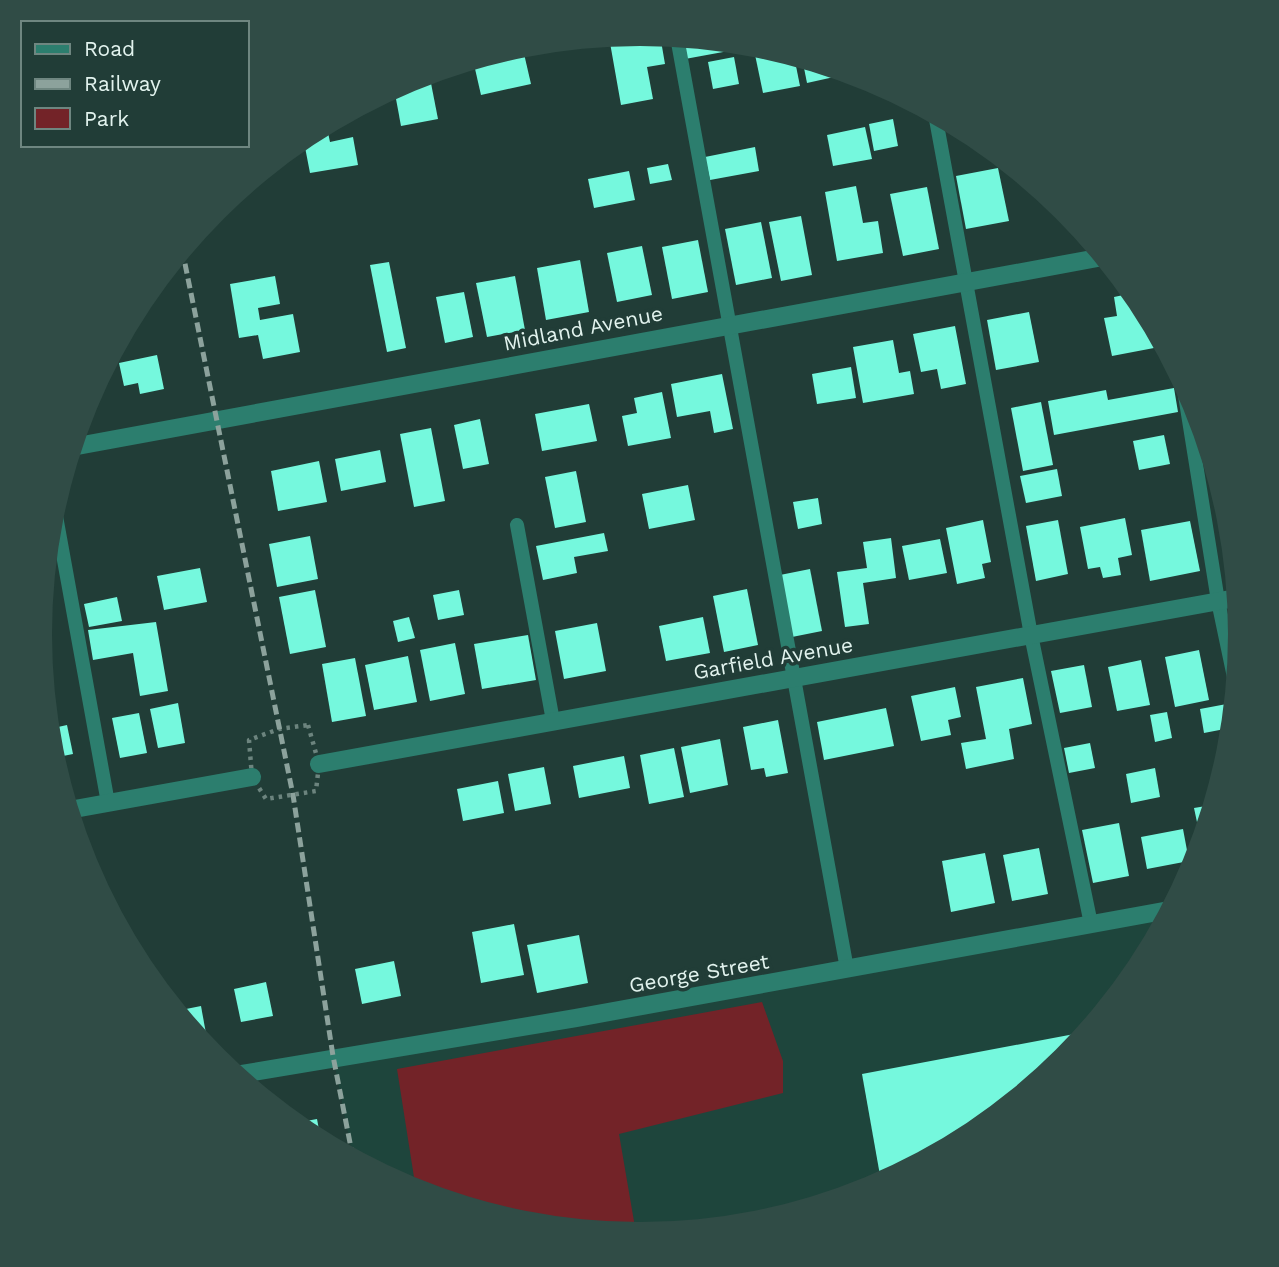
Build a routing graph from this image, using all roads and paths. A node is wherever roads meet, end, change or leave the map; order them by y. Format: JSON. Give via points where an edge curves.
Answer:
{"nodes":[{"id":1,"x":679,"y":47,"type":"edge"},
{"id":2,"x":937,"y":126,"type":"edge"},
{"id":3,"x":1092,"y":259,"type":"edge"},
{"id":4,"x":966,"y":281,"type":"junction"},
{"id":5,"x":728,"y":324,"type":"junction"},
{"id":6,"x":1195,"y":440,"type":"edge"},
{"id":7,"x":83,"y":445,"type":"edge"},
{"id":8,"x":517,"y":525,"type":"dead end"},
{"id":9,"x":60,"y":538,"type":"edge"},
{"id":10,"x":1226,"y":593,"type":"edge"},
{"id":11,"x":1227,"y":599,"type":"edge"},
{"id":12,"x":1031,"y":635,"type":"junction"},
{"id":13,"x":796,"y":677,"type":"junction"},
{"id":14,"x":553,"y":721,"type":"junction"},
{"id":15,"x":319,"y":764,"type":"junction"},
{"id":16,"x":252,"y":777,"type":"junction"},
{"id":17,"x":108,"y":803,"type":"junction"},
{"id":18,"x":79,"y":808,"type":"edge"},
{"id":19,"x":1157,"y":912,"type":"edge"},
{"id":20,"x":1091,"y":924,"type":"junction"},
{"id":21,"x":848,"y":969,"type":"junction"},
{"id":22,"x":249,"y":1073,"type":"edge"}],
"edges":[{"from":1,"to":5,"type":"lane"},
{"from":2,"to":4,"type":"lane"},
{"from":3,"to":4,"type":"street","name":"Midland Avenue"},
{"from":4,"to":5,"type":"street","name":"Midland Avenue"},
{"from":4,"to":12,"type":"lane"},
{"from":5,"to":7,"type":"street","name":"Midland Avenue"},
{"from":5,"to":13,"type":"lane"},
{"from":6,"to":10,"type":"lane"},
{"from":8,"to":14,"type":"lane"},
{"from":9,"to":17,"type":"lane"},
{"from":11,"to":12,"type":"street","name":"Garfield Avenue"},
{"from":12,"to":13,"type":"street","name":"Garfield Avenue"},
{"from":12,"to":20,"type":"lane"},
{"from":13,"to":14,"type":"street","name":"Garfield Avenue"},
{"from":13,"to":21,"type":"lane"},
{"from":14,"to":15,"type":"street","name":"Garfield Avenue"},
{"from":15,"to":16,"type":"path","via":[[316,791],[266,799]]},
{"from":15,"to":16,"type":"path","via":[[308,725],[279,729],[249,740]]},
{"from":16,"to":17,"type":"street"},
{"from":17,"to":18,"type":"street"},
{"from":19,"to":20,"type":"street","name":"George Street"},
{"from":20,"to":21,"type":"street","name":"George Street"},
{"from":21,"to":22,"type":"street","name":"George Street"}]}
